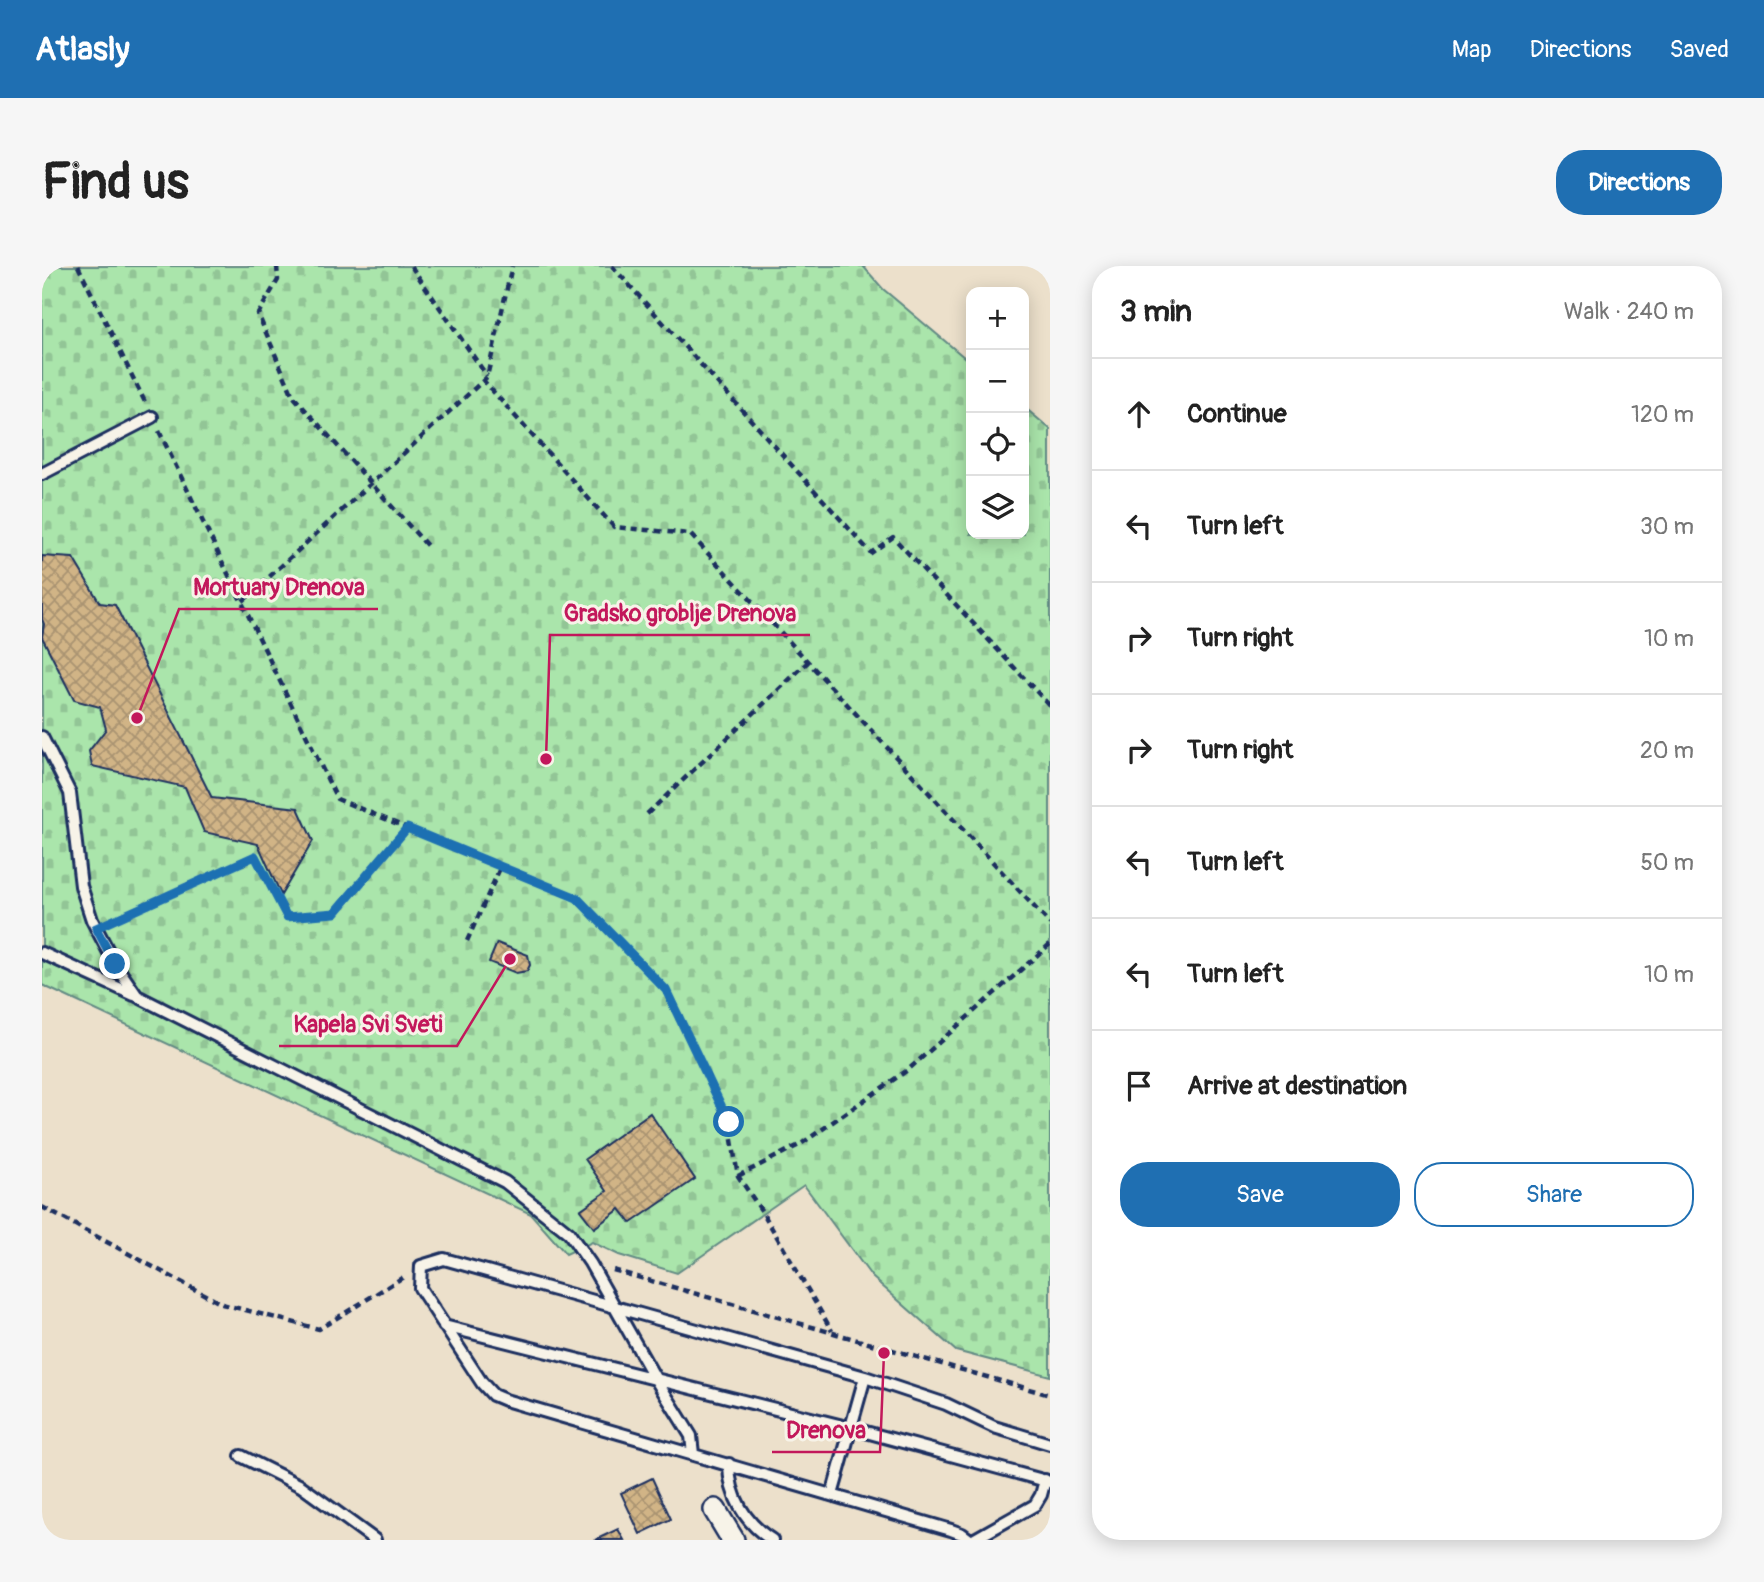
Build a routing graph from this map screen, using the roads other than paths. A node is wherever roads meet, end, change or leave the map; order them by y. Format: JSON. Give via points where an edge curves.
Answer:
{"nodes":[{"id":1,"x":152,"y":417,"type":"road end"},
{"id":2,"x":42,"y":474,"type":"edge"},
{"id":3,"x":42,"y":737,"type":"edge"},
{"id":4,"x":42,"y":953,"type":"edge"},
{"id":5,"x":137,"y":996,"type":"junction"},
{"id":6,"x":612,"y":1305,"type":"junction"},
{"id":7,"x":444,"y":1326,"type":"junction"},
{"id":8,"x":865,"y":1377,"type":"junction"},
{"id":9,"x":654,"y":1378,"type":"junction"},
{"id":10,"x":851,"y":1428,"type":"junction"},
{"id":11,"x":1050,"y":1444,"type":"edge"},
{"id":12,"x":693,"y":1454,"type":"junction"},
{"id":13,"x":241,"y":1456,"type":"dead end"},
{"id":14,"x":729,"y":1464,"type":"junction"},
{"id":15,"x":1047,"y":1481,"type":"edge"},
{"id":16,"x":832,"y":1495,"type":"junction"},
{"id":17,"x":715,"y":1510,"type":"dead end"},
{"id":18,"x":375,"y":1540,"type":"edge"},
{"id":19,"x":733,"y":1540,"type":"edge"},
{"id":20,"x":772,"y":1540,"type":"edge"},
{"id":21,"x":971,"y":1540,"type":"edge"}],
"edges":[{"from":1,"to":2,"type":"lane"},
{"from":3,"to":5,"type":"lane","via":[[70,793],[81,886],[96,928]]},
{"from":4,"to":5,"type":"lane"},
{"from":5,"to":6,"type":"lane","via":[[505,1182],[569,1233]]},
{"from":6,"to":7,"type":"lane","via":[[444,1259],[421,1266],[420,1288]]},
{"from":6,"to":8,"type":"lane"},
{"from":6,"to":9,"type":"lane"},
{"from":7,"to":9,"type":"lane"},
{"from":7,"to":12,"type":"lane","via":[[493,1395]]},
{"from":8,"to":10,"type":"lane"},
{"from":8,"to":11,"type":"lane"},
{"from":9,"to":10,"type":"lane"},
{"from":9,"to":12,"type":"lane","via":[[691,1436]]},
{"from":10,"to":15,"type":"lane"},
{"from":10,"to":16,"type":"lane"},
{"from":12,"to":14,"type":"lane"},
{"from":13,"to":18,"type":"lane","via":[[301,1486]]},
{"from":14,"to":16,"type":"lane"},
{"from":14,"to":20,"type":"lane","via":[[732,1491],[748,1521]]},
{"from":15,"to":21,"type":"lane","via":[[1035,1504]]},
{"from":16,"to":21,"type":"lane"},
{"from":17,"to":19,"type":"street"}]}
